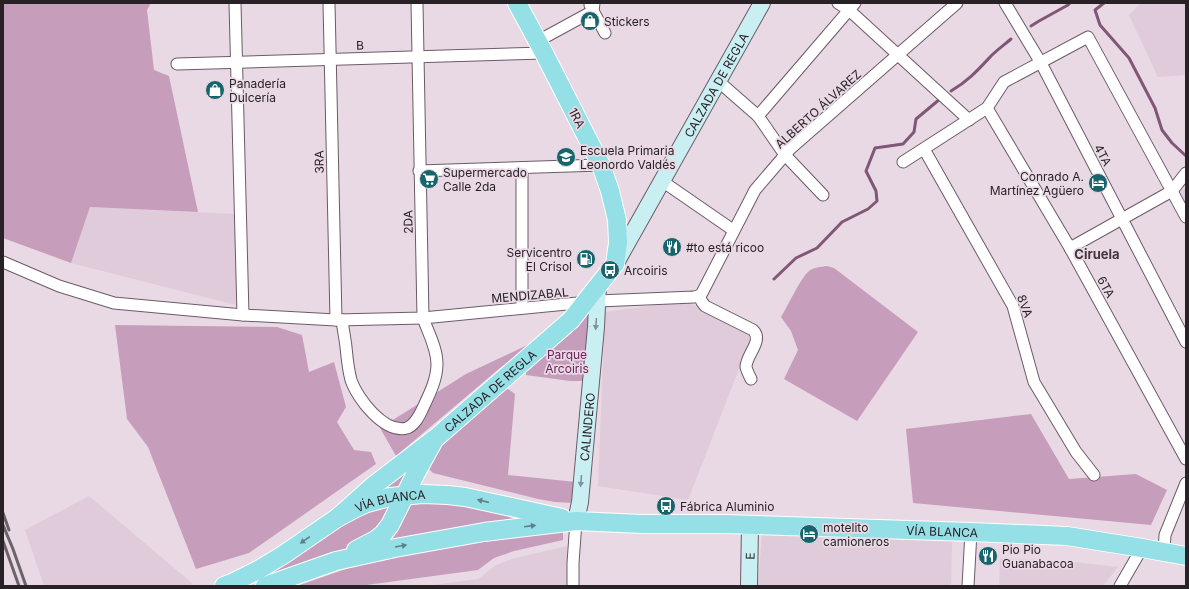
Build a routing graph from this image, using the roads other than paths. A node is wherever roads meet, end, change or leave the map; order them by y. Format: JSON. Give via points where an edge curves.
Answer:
{"nodes":[{"id":1,"x":235,"y":3,"type":"edge"},
{"id":2,"x":329,"y":3,"type":"edge"},
{"id":3,"x":417,"y":3,"type":"edge"},
{"id":4,"x":516,"y":3,"type":"edge"},
{"id":5,"x":762,"y":3,"type":"edge"},
{"id":6,"x":838,"y":3,"type":"edge"},
{"id":7,"x":957,"y":3,"type":"edge"},
{"id":8,"x":1005,"y":3,"type":"edge"},
{"id":9,"x":592,"y":6,"type":"edge"},
{"id":10,"x":852,"y":6,"type":"edge"},
{"id":11,"x":605,"y":33,"type":"dead end"},
{"id":12,"x":541,"y":47,"type":"junction"},
{"id":13,"x":418,"y":56,"type":"junction"},
{"id":14,"x":898,"y":56,"type":"junction"},
{"id":15,"x":330,"y":59,"type":"junction"},
{"id":16,"x":236,"y":62,"type":"junction"},
{"id":17,"x":1041,"y":63,"type":"junction"},
{"id":18,"x":177,"y":64,"type":"dead end"},
{"id":19,"x":718,"y":81,"type":"junction"},
{"id":20,"x":987,"y":108,"type":"junction"},
{"id":21,"x":758,"y":116,"type":"junction"},
{"id":22,"x":969,"y":120,"type":"junction"},
{"id":23,"x":924,"y":149,"type":"junction"},
{"id":24,"x":785,"y":155,"type":"junction"},
{"id":25,"x":903,"y":162,"type":"dead end"},
{"id":26,"x":601,"y":165,"type":"junction"},
{"id":27,"x":522,"y":168,"type":"junction"},
{"id":28,"x":420,"y":171,"type":"junction"},
{"id":29,"x":1184,"y":176,"type":"edge"},
{"id":30,"x":662,"y":181,"type":"junction"},
{"id":31,"x":1172,"y":191,"type":"junction"},
{"id":32,"x":824,"y":195,"type":"dead end"},
{"id":33,"x":1186,"y":217,"type":"edge"},
{"id":34,"x":1122,"y":219,"type":"junction"},
{"id":35,"x":734,"y":230,"type":"junction"},
{"id":36,"x":1070,"y":248,"type":"junction"},
{"id":37,"x":3,"y":262,"type":"edge"},
{"id":38,"x":615,"y":264,"type":"junction"},
{"id":39,"x":594,"y":296,"type":"junction"},
{"id":40,"x":699,"y":296,"type":"junction"},
{"id":41,"x":522,"y":308,"type":"junction"},
{"id":42,"x":243,"y":315,"type":"junction"},
{"id":43,"x":423,"y":318,"type":"junction"},
{"id":44,"x":339,"y":320,"type":"junction"},
{"id":45,"x":1186,"y":342,"type":"edge"},
{"id":46,"x":751,"y":379,"type":"dead end"},
{"id":47,"x":406,"y":428,"type":"joint"},
{"id":48,"x":437,"y":437,"type":"junction"},
{"id":49,"x":1186,"y":459,"type":"edge"},
{"id":50,"x":422,"y":462,"type":"junction"},
{"id":51,"x":1094,"y":475,"type":"dead end"},
{"id":52,"x":1186,"y":483,"type":"edge"},
{"id":53,"x":437,"y":494,"type":"junction"},
{"id":54,"x":405,"y":496,"type":"junction"},
{"id":55,"x":337,"y":518,"type":"junction"},
{"id":56,"x":576,"y":521,"type":"junction"},
{"id":57,"x":750,"y":525,"type":"junction"},
{"id":58,"x":971,"y":532,"type":"junction"},
{"id":59,"x":1142,"y":548,"type":"junction"},
{"id":60,"x":1164,"y":552,"type":"junction"},
{"id":61,"x":1186,"y":556,"type":"edge"},
{"id":62,"x":336,"y":561,"type":"junction"},
{"id":63,"x":224,"y":586,"type":"edge"},
{"id":64,"x":265,"y":586,"type":"edge"},
{"id":65,"x":573,"y":586,"type":"edge"},
{"id":66,"x":748,"y":586,"type":"edge"},
{"id":67,"x":968,"y":586,"type":"edge"},
{"id":68,"x":1120,"y":586,"type":"edge"}],
"edges":[{"from":1,"to":16,"type":"street"},
{"from":2,"to":15,"type":"street","name":"3RA"},
{"from":3,"to":13,"type":"street","name":"2DA"},
{"from":4,"to":12,"type":"main road","name":"1RA"},
{"from":5,"to":19,"type":"main road","name":"CALZADA DE REGLA"},
{"from":6,"to":10,"type":"street"},
{"from":7,"to":14,"type":"street","name":"ALBERTO ÁLVAREZ"},
{"from":8,"to":17,"type":"street","name":"4TA"},
{"from":9,"to":11,"type":"street"},
{"from":9,"to":12,"type":"street"},
{"from":10,"to":14,"type":"street"},
{"from":10,"to":21,"type":"street"},
{"from":12,"to":13,"type":"street","name":"B"},
{"from":12,"to":26,"type":"main road","name":"1RA"},
{"from":13,"to":15,"type":"street","name":"B"},
{"from":13,"to":28,"type":"street","name":"2DA"},
{"from":14,"to":22,"type":"street"},
{"from":14,"to":24,"type":"street","name":"ALBERTO ÁLVAREZ"},
{"from":15,"to":16,"type":"street","name":"B"},
{"from":15,"to":44,"type":"street","name":"3RA"},
{"from":16,"to":18,"type":"street","name":"B"},
{"from":16,"to":42,"type":"street"},
{"from":17,"to":20,"type":"street","via":[[1004,82]]},
{"from":17,"to":31,"type":"street","via":[[1088,37]]},
{"from":17,"to":34,"type":"street","name":"4TA"},
{"from":19,"to":21,"type":"street"},
{"from":19,"to":30,"type":"main road","name":"CALZADA DE REGLA"},
{"from":20,"to":22,"type":"street"},
{"from":20,"to":36,"type":"street","name":"6TA"},
{"from":21,"to":24,"type":"street"},
{"from":22,"to":23,"type":"street"},
{"from":23,"to":25,"type":"street"},
{"from":23,"to":51,"type":"street","name":"8VA","via":[[1013,306],[1034,382],[1076,452]]},
{"from":24,"to":32,"type":"street"},
{"from":24,"to":35,"type":"street","name":"ALBERTO ÁLVAREZ","via":[[755,190]]},
{"from":26,"to":27,"type":"street"},
{"from":26,"to":38,"type":"main road","name":"1RA","via":[[617,220],[618,243]]},
{"from":27,"to":28,"type":"street"},
{"from":27,"to":41,"type":"street"},
{"from":28,"to":43,"type":"street","name":"2DA"},
{"from":29,"to":31,"type":"street"},
{"from":30,"to":35,"type":"street"},
{"from":30,"to":38,"type":"main road","name":"CALZADA DE REGLA"},
{"from":31,"to":33,"type":"street"},
{"from":31,"to":34,"type":"street"},
{"from":34,"to":36,"type":"street"},
{"from":34,"to":45,"type":"street","name":"4TA"},
{"from":35,"to":40,"type":"street","name":"ALBERTO ÁLVAREZ"},
{"from":36,"to":49,"type":"street","name":"6TA"},
{"from":37,"to":42,"type":"street","name":"MENDIZABAL","via":[[59,286],[114,303]]},
{"from":38,"to":39,"type":"main road","name":"CALZADA DE REGLA"},
{"from":39,"to":40,"type":"street","name":"MENDIZABAL"},
{"from":39,"to":41,"type":"street","name":"MENDIZABAL"},
{"from":39,"to":48,"type":"main road","name":"CALZADA DE REGLA","via":[[571,320]]},
{"from":39,"to":56,"type":"main road","name":"CALINDERO","one_way":true,"via":[[580,502]]},
{"from":40,"to":46,"type":"street","via":[[705,306],[756,333],[756,342],[746,366]]},
{"from":41,"to":43,"type":"street","name":"MENDIZABAL"},
{"from":42,"to":44,"type":"street","name":"MENDIZABAL"},
{"from":43,"to":44,"type":"street","name":"MENDIZABAL"},
{"from":43,"to":47,"type":"street","name":"2DA","via":[[437,364],[435,382],[418,418]]},
{"from":44,"to":47,"type":"street","name":"3RA","via":[[351,381],[363,402],[386,424]]},
{"from":48,"to":50,"type":"main road"},
{"from":48,"to":55,"type":"main road","via":[[373,486]]},
{"from":50,"to":53,"type":"main road","via":[[426,486]]},
{"from":50,"to":54,"type":"main road"},
{"from":52,"to":60,"type":"street","via":[[1165,535]]},
{"from":53,"to":54,"type":"main road","name":"VÍA BLANCA"},
{"from":56,"to":53,"type":"main road","name":"VÍA BLANCA","one_way":true,"via":[[465,497]]},
{"from":54,"to":55,"type":"main road","name":"VÍA BLANCA","via":[[367,503]]},
{"from":54,"to":62,"type":"main road","via":[[383,534]]},
{"from":55,"to":63,"type":"main road","name":"VÍA BLANCA","one_way":true,"via":[[283,555]]},
{"from":56,"to":57,"type":"main road","name":"VÍA BLANCA"},
{"from":62,"to":56,"type":"main road","name":"VÍA BLANCA","one_way":true,"via":[[484,532]]},
{"from":56,"to":65,"type":"street"},
{"from":57,"to":58,"type":"main road","name":"VÍA BLANCA"},
{"from":57,"to":66,"type":"main road","name":"E"},
{"from":58,"to":59,"type":"main road","name":"VÍA BLANCA","via":[[1067,536]]},
{"from":58,"to":67,"type":"street"},
{"from":59,"to":60,"type":"main road","name":"VÍA BLANCA"},
{"from":59,"to":68,"type":"street"},
{"from":60,"to":61,"type":"main road","name":"VÍA BLANCA"},
{"from":62,"to":64,"type":"main road","name":"VÍA BLANCA"}]}
